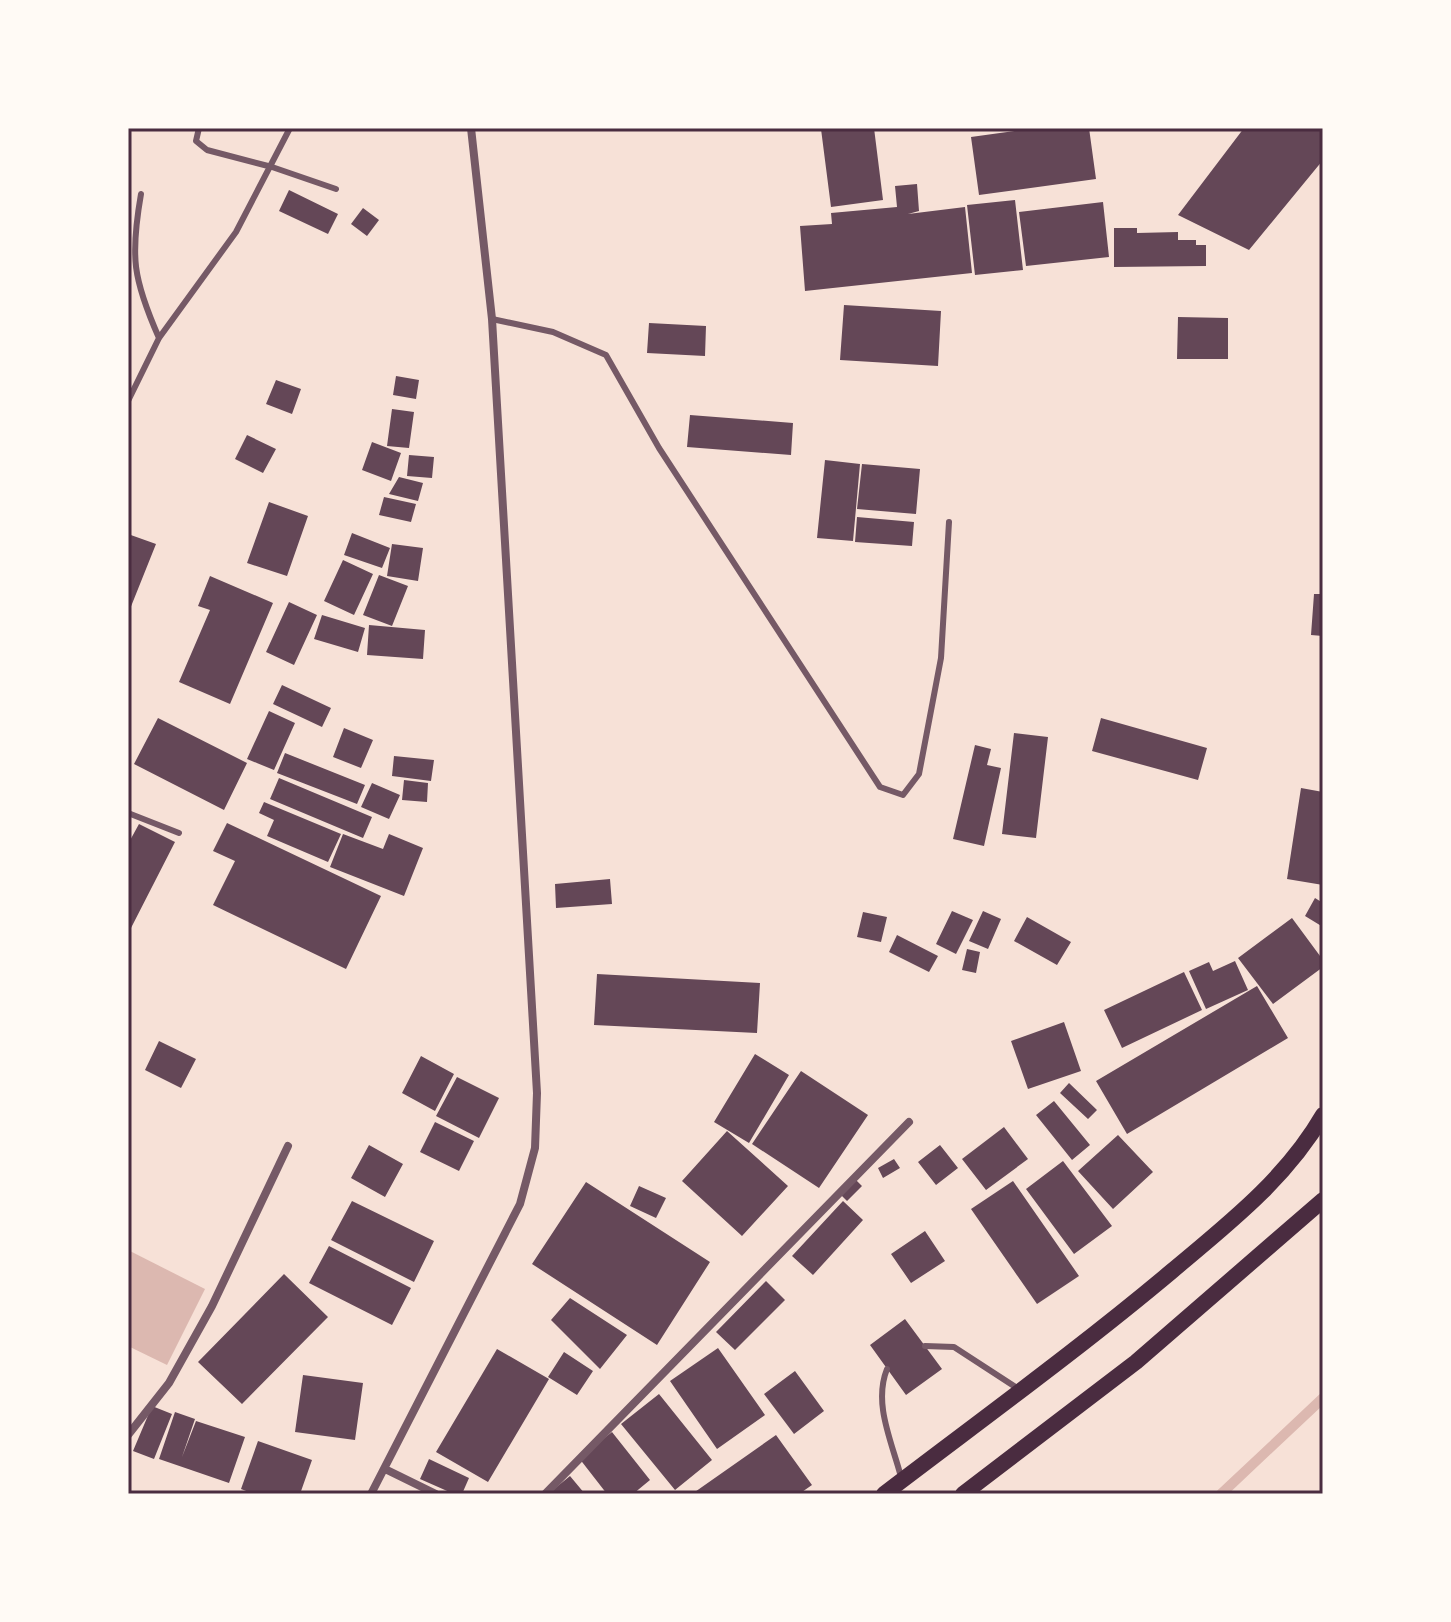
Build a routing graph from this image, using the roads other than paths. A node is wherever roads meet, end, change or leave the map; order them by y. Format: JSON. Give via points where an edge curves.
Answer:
{"nodes":[{"id":1,"x":199,"y":128,"type":"edge"},
{"id":2,"x":290,"y":128,"type":"edge"},
{"id":3,"x":471,"y":128,"type":"edge"},
{"id":4,"x":272,"y":167,"type":"junction"},
{"id":5,"x":336,"y":189,"type":"dead end"},
{"id":6,"x":141,"y":194,"type":"dead end"},
{"id":7,"x":492,"y":319,"type":"junction"},
{"id":8,"x":159,"y":338,"type":"junction"},
{"id":9,"x":128,"y":401,"type":"edge"},
{"id":10,"x":949,"y":522,"type":"dead end"},
{"id":11,"x":128,"y":813,"type":"edge"},
{"id":12,"x":179,"y":833,"type":"dead end"},
{"id":13,"x":1323,"y":1115,"type":"edge"},
{"id":14,"x":909,"y":1122,"type":"dead end"},
{"id":15,"x":288,"y":1146,"type":"dead end"},
{"id":16,"x":1323,"y":1200,"type":"edge"},
{"id":17,"x":925,"y":1346,"type":"dead end"},
{"id":18,"x":887,"y":1369,"type":"dead end"},
{"id":19,"x":1021,"y":1391,"type":"junction"},
{"id":20,"x":128,"y":1435,"type":"edge"},
{"id":21,"x":385,"y":1469,"type":"junction"},
{"id":22,"x":902,"y":1480,"type":"junction"},
{"id":23,"x":371,"y":1494,"type":"edge"},
{"id":24,"x":436,"y":1494,"type":"edge"},
{"id":25,"x":545,"y":1494,"type":"edge"},
{"id":26,"x":884,"y":1494,"type":"edge"},
{"id":27,"x":963,"y":1494,"type":"edge"}],
"edges":[{"from":1,"to":4,"type":"lane","via":[[196,141],[207,150]]},
{"from":2,"to":4,"type":"lane"},
{"from":3,"to":7,"type":"street"},
{"from":4,"to":5,"type":"lane"},
{"from":4,"to":8,"type":"lane","via":[[236,232]]},
{"from":6,"to":8,"type":"lane","via":[[133,244],[138,289]]},
{"from":7,"to":10,"type":"lane","via":[[553,332],[606,355],[659,448],[880,787],[903,795],[919,774],[941,658]]},
{"from":7,"to":21,"type":"street","via":[[536,1077],[535,1148],[520,1204]]},
{"from":8,"to":9,"type":"lane"},
{"from":11,"to":12,"type":"lane"},
{"from":13,"to":19,"type":"main road","via":[[1274,1182],[1242,1213]]},
{"from":14,"to":25,"type":"street"},
{"from":15,"to":20,"type":"street","via":[[212,1306],[169,1383]]},
{"from":16,"to":27,"type":"main road","via":[[1136,1362]]},
{"from":17,"to":19,"type":"lane","via":[[954,1347]]},
{"from":18,"to":22,"type":"lane","via":[[880,1402]]},
{"from":19,"to":22,"type":"main road"},
{"from":21,"to":23,"type":"street"},
{"from":21,"to":24,"type":"street"},
{"from":22,"to":26,"type":"main road"}]}
